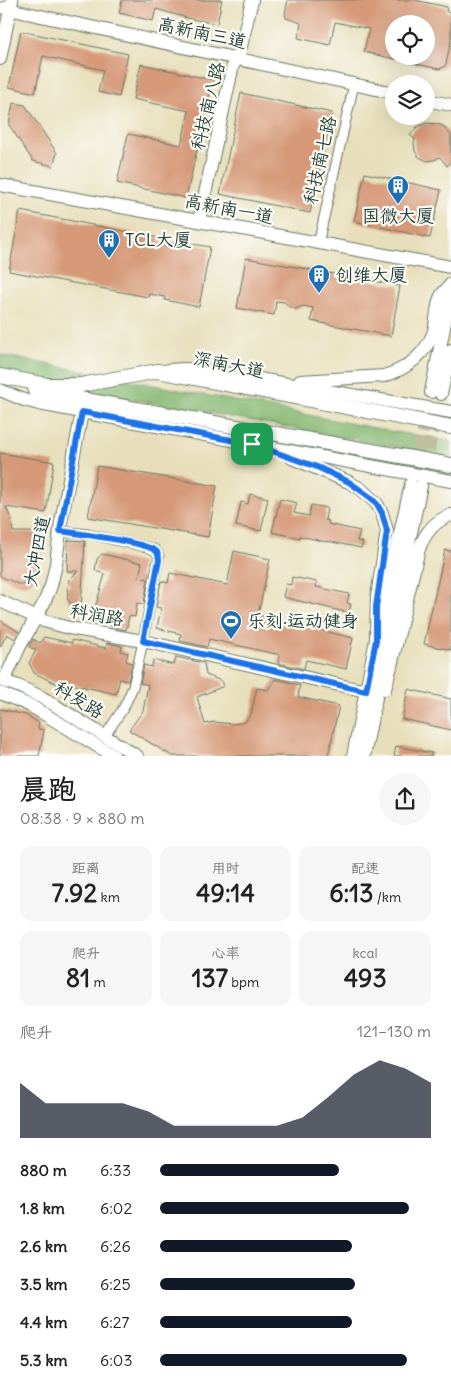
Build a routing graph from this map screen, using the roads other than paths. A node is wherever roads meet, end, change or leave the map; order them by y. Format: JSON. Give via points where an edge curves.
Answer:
{"nodes":[{"id":1,"x":252,"y":0,"type":"edge"},
{"id":2,"x":8,"y":4,"type":"edge"},
{"id":3,"x":0,"y":24,"type":"edge"},
{"id":4,"x":0,"y":59,"type":"edge"},
{"id":5,"x":238,"y":59,"type":"junction"},
{"id":6,"x":354,"y":84,"type":"junction"},
{"id":7,"x":385,"y":91,"type":"edge"},
{"id":8,"x":435,"y":102,"type":"edge"},
{"id":9,"x":451,"y":105,"type":"edge"},
{"id":10,"x":0,"y":185,"type":"edge"},
{"id":11,"x":199,"y":221,"type":"junction"},
{"id":12,"x":318,"y":244,"type":"junction"},
{"id":13,"x":451,"y":267,"type":"edge"},
{"id":14,"x":451,"y":284,"type":"edge"},
{"id":15,"x":451,"y":293,"type":"edge"},
{"id":16,"x":451,"y":350,"type":"edge"},
{"id":17,"x":158,"y":371,"type":"junction"},
{"id":18,"x":0,"y":376,"type":"edge"},
{"id":19,"x":281,"y":383,"type":"junction"},
{"id":20,"x":0,"y":385,"type":"edge"},
{"id":21,"x":0,"y":390,"type":"edge"},
{"id":22,"x":82,"y":412,"type":"junction"},
{"id":23,"x":451,"y":412,"type":"edge"},
{"id":24,"x":451,"y":427,"type":"edge"},
{"id":25,"x":252,"y":444,"type":"junction"},
{"id":26,"x":451,"y":465,"type":"edge"},
{"id":27,"x":451,"y":481,"type":"edge"},
{"id":28,"x":451,"y":516,"type":"edge"},
{"id":29,"x":60,"y":531,"type":"junction"},
{"id":30,"x":0,"y":601,"type":"edge"},
{"id":31,"x":36,"y":618,"type":"junction"},
{"id":32,"x":376,"y":640,"type":"junction"},
{"id":33,"x":143,"y":641,"type":"junction"},
{"id":34,"x":1,"y":685,"type":"edge"},
{"id":35,"x":366,"y":691,"type":"junction"},
{"id":36,"x":371,"y":726,"type":"junction"},
{"id":37,"x":105,"y":736,"type":"junction"},
{"id":38,"x":114,"y":756,"type":"edge"},
{"id":39,"x":137,"y":756,"type":"edge"},
{"id":40,"x":353,"y":756,"type":"edge"},
{"id":41,"x":364,"y":756,"type":"edge"}],
"edges":[{"from":1,"to":5,"type":"main road","name":"科技南八路"},
{"from":2,"to":3,"type":"main road"},
{"from":2,"to":4,"type":"main road"},
{"from":2,"to":5,"type":"main road","name":"高新南三道"},
{"from":5,"to":6,"type":"main road","name":"高新南三道"},
{"from":5,"to":11,"type":"main road","name":"科技南八路","via":[[233,65]]},
{"from":6,"to":7,"type":"main road","name":"高新南三道"},
{"from":6,"to":12,"type":"street","name":"科技南七路"},
{"from":8,"to":9,"type":"main road"},
{"from":10,"to":11,"type":"main road","name":"高新南一道"},
{"from":11,"to":12,"type":"main road","name":"高新南一道"},
{"from":12,"to":13,"type":"main road","name":"高新南一道"},
{"from":14,"to":19,"type":"main road","via":[[441,296],[428,344],[407,367],[384,376]]},
{"from":15,"to":16,"type":"main road","via":[[436,393]]},
{"from":17,"to":18,"type":"main road","name":"深南大道","via":[[81,385],[47,385]]},
{"from":17,"to":19,"type":"main road","via":[[213,371]]},
{"from":17,"to":24,"type":"main road","name":"深南大道"},
{"from":19,"to":23,"type":"main road"},
{"from":20,"to":26,"type":"main road"},
{"from":21,"to":22,"type":"main road","via":[[32,402]]},
{"from":22,"to":25,"type":"main road"},
{"from":22,"to":29,"type":"main road","name":"大冲四道"},
{"from":25,"to":27,"type":"main road"},
{"from":25,"to":32,"type":"main road","via":[[310,464],[349,482],[377,504],[387,531],[376,607]]},
{"from":28,"to":36,"type":"main road","via":[[426,533],[419,549],[390,670]]},
{"from":29,"to":31,"type":"main road","name":"大冲四道","via":[[51,586]]},
{"from":29,"to":33,"type":"street","via":[[147,547],[158,553]]},
{"from":30,"to":31,"type":"main road","name":"科润路"},
{"from":31,"to":33,"type":"main road","name":"科润路","via":[[69,628]]},
{"from":31,"to":34,"type":"main road","name":"大冲四道"},
{"from":32,"to":35,"type":"main road"},
{"from":32,"to":36,"type":"main road","via":[[416,485]]},
{"from":33,"to":35,"type":"main road","name":"科润路"},
{"from":33,"to":37,"type":"street","via":[[129,697]]},
{"from":34,"to":37,"type":"main road","name":"科发路","via":[[18,686]]},
{"from":34,"to":38,"type":"main road","name":"科发路"},
{"from":35,"to":40,"type":"main road"},
{"from":36,"to":41,"type":"main road"},
{"from":37,"to":39,"type":"main road","name":"科发路"}]}
